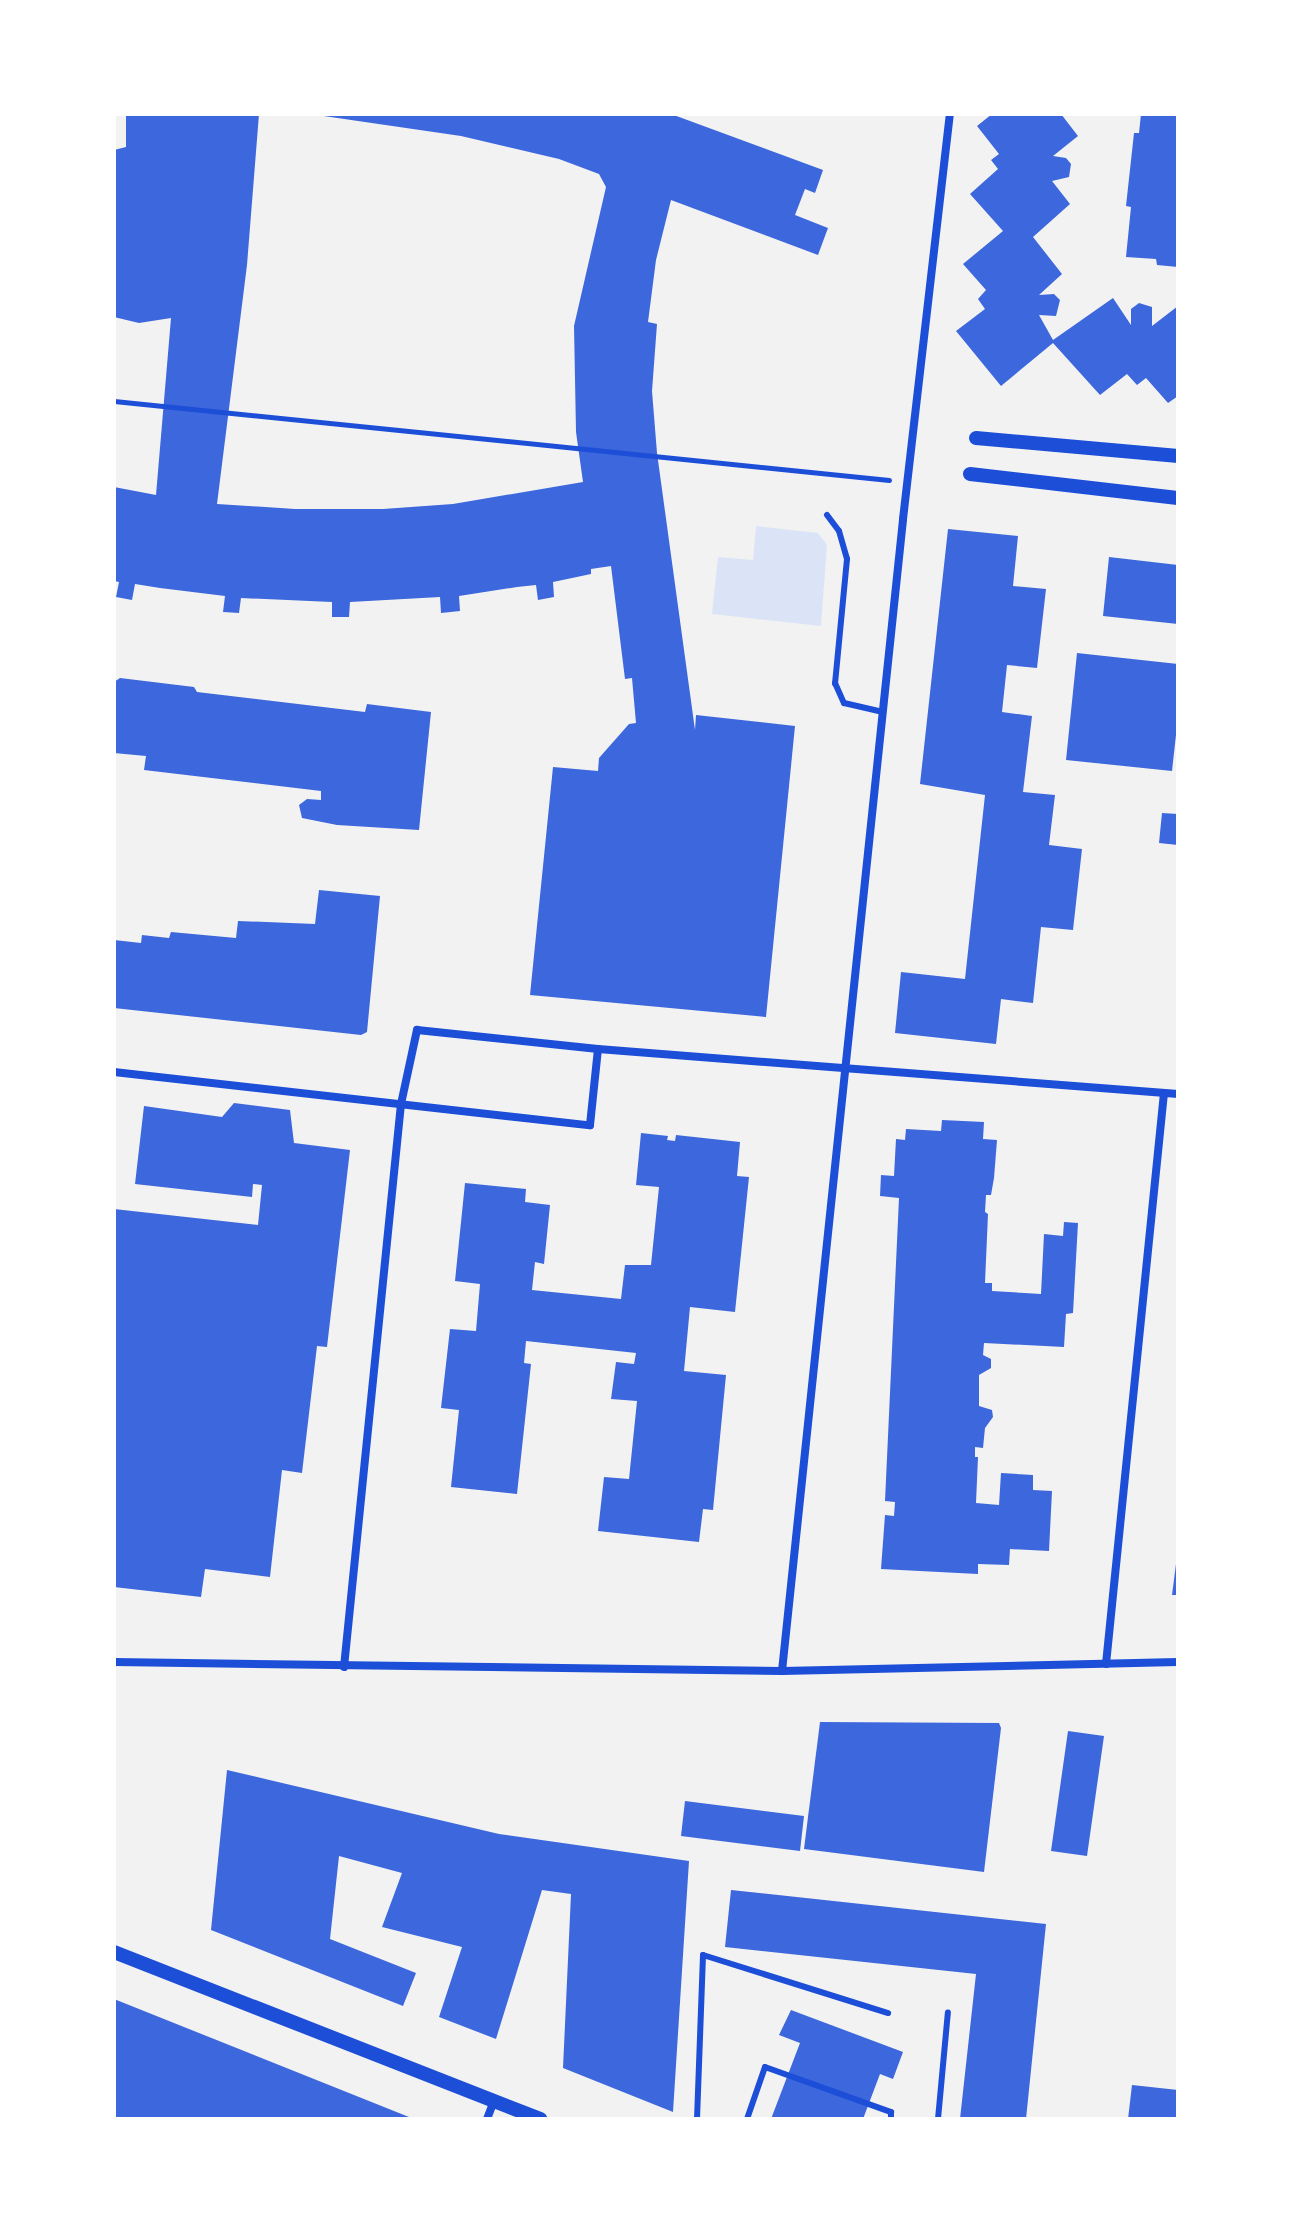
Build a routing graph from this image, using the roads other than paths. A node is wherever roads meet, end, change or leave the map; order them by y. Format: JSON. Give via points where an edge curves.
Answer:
{"nodes":[{"id":1,"x":950,"y":114,"type":"edge"},
{"id":2,"x":976,"y":438,"type":"dead end"},
{"id":3,"x":1178,"y":456,"type":"edge"},
{"id":4,"x":970,"y":474,"type":"dead end"},
{"id":5,"x":1178,"y":498,"type":"edge"},
{"id":6,"x":827,"y":515,"type":"dead end"},
{"id":7,"x":883,"y":712,"type":"junction"},
{"id":8,"x":598,"y":1049,"type":"junction"},
{"id":9,"x":845,"y":1069,"type":"junction"},
{"id":10,"x":114,"y":1072,"type":"edge"},
{"id":11,"x":1164,"y":1093,"type":"junction"},
{"id":12,"x":1178,"y":1094,"type":"edge"},
{"id":13,"x":401,"y":1104,"type":"junction"},
{"id":14,"x":114,"y":1662,"type":"edge"},
{"id":15,"x":1178,"y":1662,"type":"edge"},
{"id":16,"x":1106,"y":1664,"type":"junction"},
{"id":17,"x":344,"y":1667,"type":"junction"},
{"id":18,"x":782,"y":1671,"type":"junction"},
{"id":19,"x":114,"y":1952,"type":"edge"},
{"id":20,"x":948,"y":2012,"type":"dead end"},
{"id":21,"x":888,"y":2013,"type":"dead end"},
{"id":22,"x":494,"y":2101,"type":"junction"},
{"id":23,"x":487,"y":2119,"type":"edge"},
{"id":24,"x":541,"y":2119,"type":"edge"},
{"id":25,"x":697,"y":2119,"type":"edge"},
{"id":26,"x":747,"y":2119,"type":"edge"},
{"id":27,"x":891,"y":2119,"type":"edge"},
{"id":28,"x":938,"y":2119,"type":"edge"}],
"edges":[{"from":1,"to":7,"type":"street"},
{"from":2,"to":3,"type":"street"},
{"from":4,"to":5,"type":"street"},
{"from":6,"to":7,"type":"lane","via":[[839,531],[847,559],[835,683],[844,703]]},
{"from":7,"to":9,"type":"street"},
{"from":8,"to":9,"type":"street"},
{"from":8,"to":13,"type":"street","via":[[417,1030]]},
{"from":8,"to":13,"type":"street","via":[[590,1125]]},
{"from":9,"to":11,"type":"street"},
{"from":9,"to":18,"type":"street"},
{"from":10,"to":13,"type":"street"},
{"from":11,"to":12,"type":"street"},
{"from":11,"to":16,"type":"street"},
{"from":13,"to":17,"type":"street"},
{"from":14,"to":17,"type":"street"},
{"from":15,"to":16,"type":"street"},
{"from":16,"to":18,"type":"street"},
{"from":17,"to":18,"type":"street"},
{"from":19,"to":22,"type":"street"},
{"from":20,"to":28,"type":"lane"},
{"from":21,"to":25,"type":"lane","via":[[703,1955]]},
{"from":22,"to":23,"type":"street"},
{"from":22,"to":24,"type":"street"},
{"from":26,"to":27,"type":"lane","via":[[765,2067],[891,2112]]}]}
